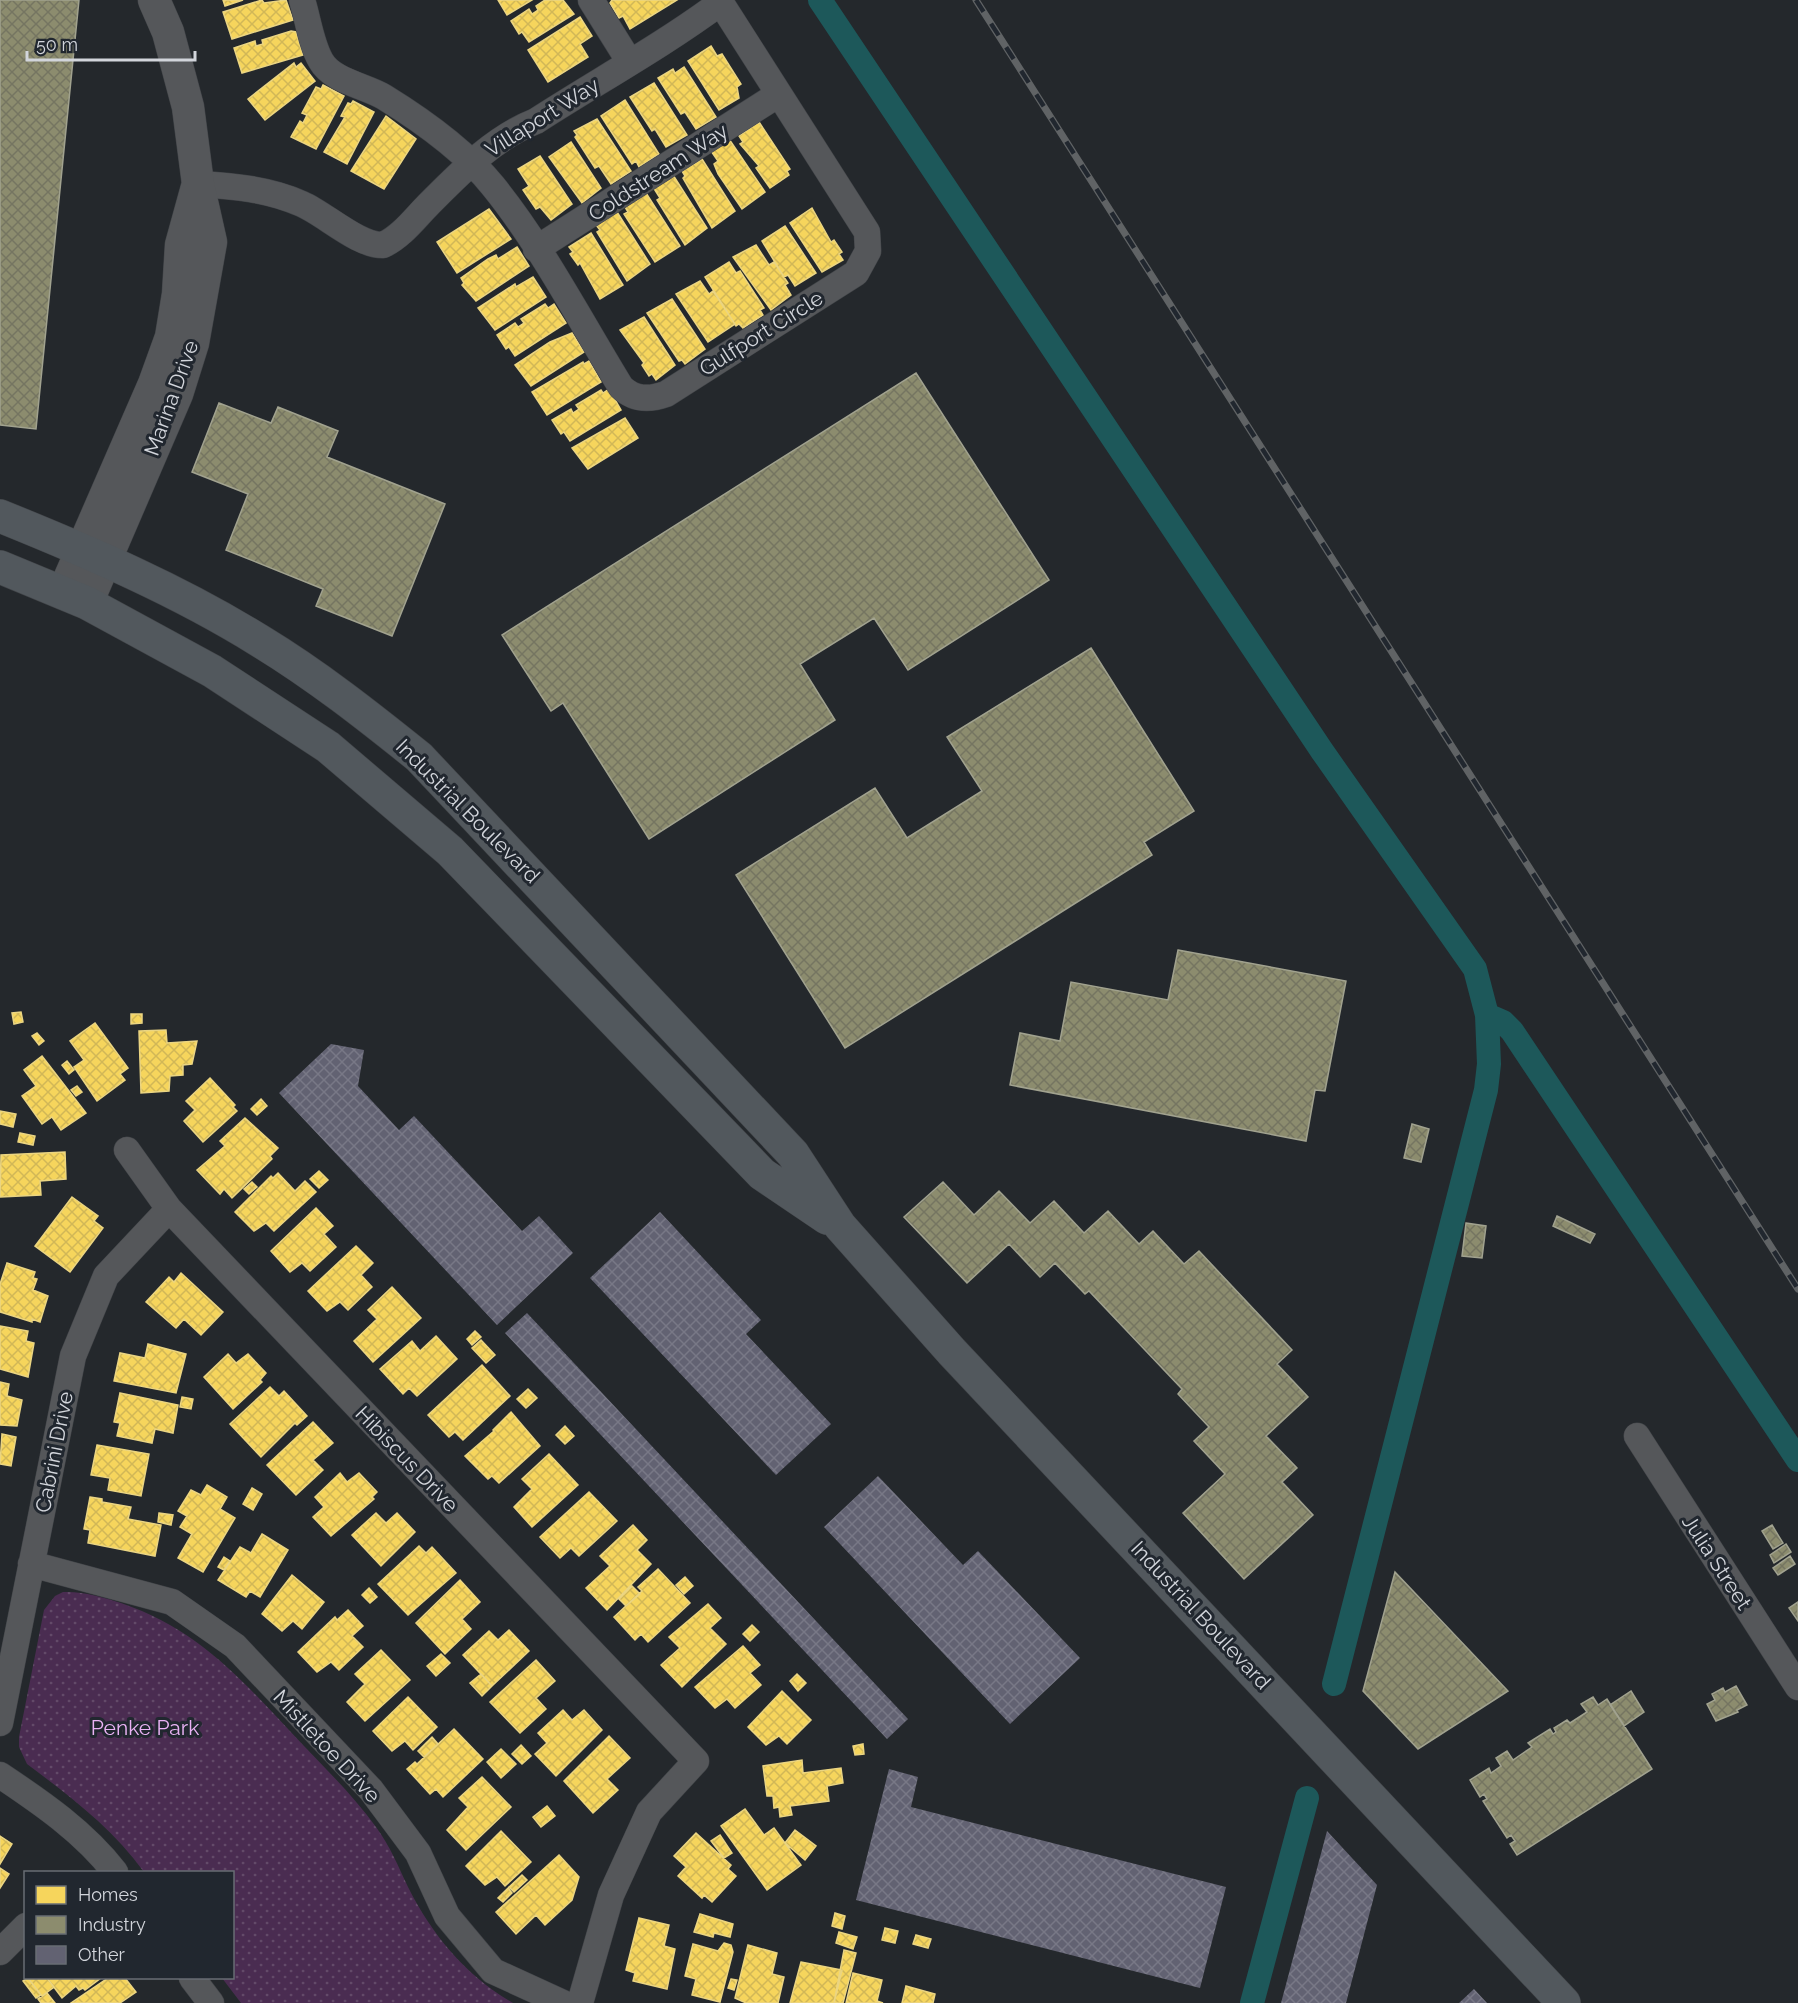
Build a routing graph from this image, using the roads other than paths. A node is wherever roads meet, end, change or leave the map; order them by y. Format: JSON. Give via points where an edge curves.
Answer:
{"nodes":[{"id":1,"x":154,"y":0,"type":"edge"},
{"id":2,"x":302,"y":0,"type":"edge"},
{"id":3,"x":591,"y":0,"type":"edge"},
{"id":4,"x":719,"y":1,"type":"edge"},
{"id":5,"x":629,"y":61,"type":"junction"},
{"id":6,"x":779,"y":94,"type":"junction"},
{"id":7,"x":471,"y":163,"type":"junction"},
{"id":8,"x":198,"y":184,"type":"junction"},
{"id":9,"x":536,"y":249,"type":"junction"},
{"id":10,"x":0,"y":516,"type":"edge"},
{"id":11,"x":92,"y":554,"type":"junction"},
{"id":12,"x":0,"y":567,"type":"edge"},
{"id":13,"x":75,"y":598,"type":"junction"},
{"id":14,"x":127,"y":1150,"type":"dead end"},
{"id":15,"x":169,"y":1209,"type":"junction"},
{"id":16,"x":840,"y":1226,"type":"junction"},
{"id":17,"x":1636,"y":1436,"type":"dead end"},
{"id":18,"x":31,"y":1564,"type":"junction"},
{"id":19,"x":1798,"y":1687,"type":"edge"},
{"id":20,"x":0,"y":1723,"type":"edge"},
{"id":21,"x":0,"y":1775,"type":"edge"},
{"id":22,"x":102,"y":1868,"type":"edge"},
{"id":23,"x":24,"y":1928,"type":"edge"},
{"id":24,"x":0,"y":1952,"type":"edge"},
{"id":25,"x":193,"y":1979,"type":"edge"},
{"id":26,"x":211,"y":2003,"type":"edge"},
{"id":27,"x":563,"y":2003,"type":"edge"},
{"id":28,"x":580,"y":2003,"type":"edge"},
{"id":29,"x":1564,"y":2003,"type":"edge"}],
"edges":[{"from":1,"to":8,"type":"street","name":"Marina Drive","via":[[168,32],[188,107]]},
{"from":2,"to":7,"type":"street","name":"Gulfport Circle","via":[[321,63],[432,129]]},
{"from":3,"to":5,"type":"street"},
{"from":4,"to":5,"type":"street","name":"Villaport Way","via":[[672,39]]},
{"from":4,"to":6,"type":"street","name":"Gulfport Circle"},
{"from":5,"to":7,"type":"street","name":"Villaport Way"},
{"from":6,"to":9,"type":"street","name":"Coldstream Way"},
{"from":6,"to":9,"type":"street","name":"Gulfport Circle","via":[[867,232],[868,251],[856,273],[666,394],[643,399],[621,387]]},
{"from":7,"to":8,"type":"street","name":"Villaport Way","via":[[402,231],[389,242],[377,245],[300,203],[259,190]]},
{"from":7,"to":9,"type":"street","name":"Gulfport Circle","via":[[493,186]]},
{"from":8,"to":11,"type":"street","name":"Marina Drive","via":[[181,245],[171,337]]},
{"from":10,"to":11,"type":"main road","name":"Industrial Boulevard"},
{"from":11,"to":13,"type":"street","name":"Marina Drive"},
{"from":11,"to":16,"type":"main road","name":"Industrial Boulevard","via":[[168,589],[263,642],[354,705],[419,757],[793,1154]]},
{"from":12,"to":13,"type":"main road","name":"Industrial Boulevard"},
{"from":13,"to":16,"type":"main road","name":"Industrial Boulevard","via":[[212,670],[328,747],[450,851],[762,1174]]},
{"from":14,"to":15,"type":"street","name":"Hibiscus Drive"},
{"from":15,"to":18,"type":"street","name":"Cabrini Drive","via":[[106,1276],[73,1356]]},
{"from":15,"to":28,"type":"street","name":"Hibiscus Drive","via":[[696,1761],[649,1812],[611,1895]]},
{"from":16,"to":29,"type":"main road","name":"Industrial Boulevard","via":[[952,1352]]},
{"from":17,"to":19,"type":"street","name":"Julia Street"},
{"from":18,"to":20,"type":"street","name":"Cabrini Drive"},
{"from":18,"to":27,"type":"street","name":"Mistletoe Drive","via":[[172,1602],[235,1646],[371,1790],[418,1853],[447,1916],[493,1971]]},
{"from":21,"to":22,"type":"street","via":[[51,1809]]},
{"from":23,"to":24,"type":"street"},
{"from":25,"to":26,"type":"street"}]}
